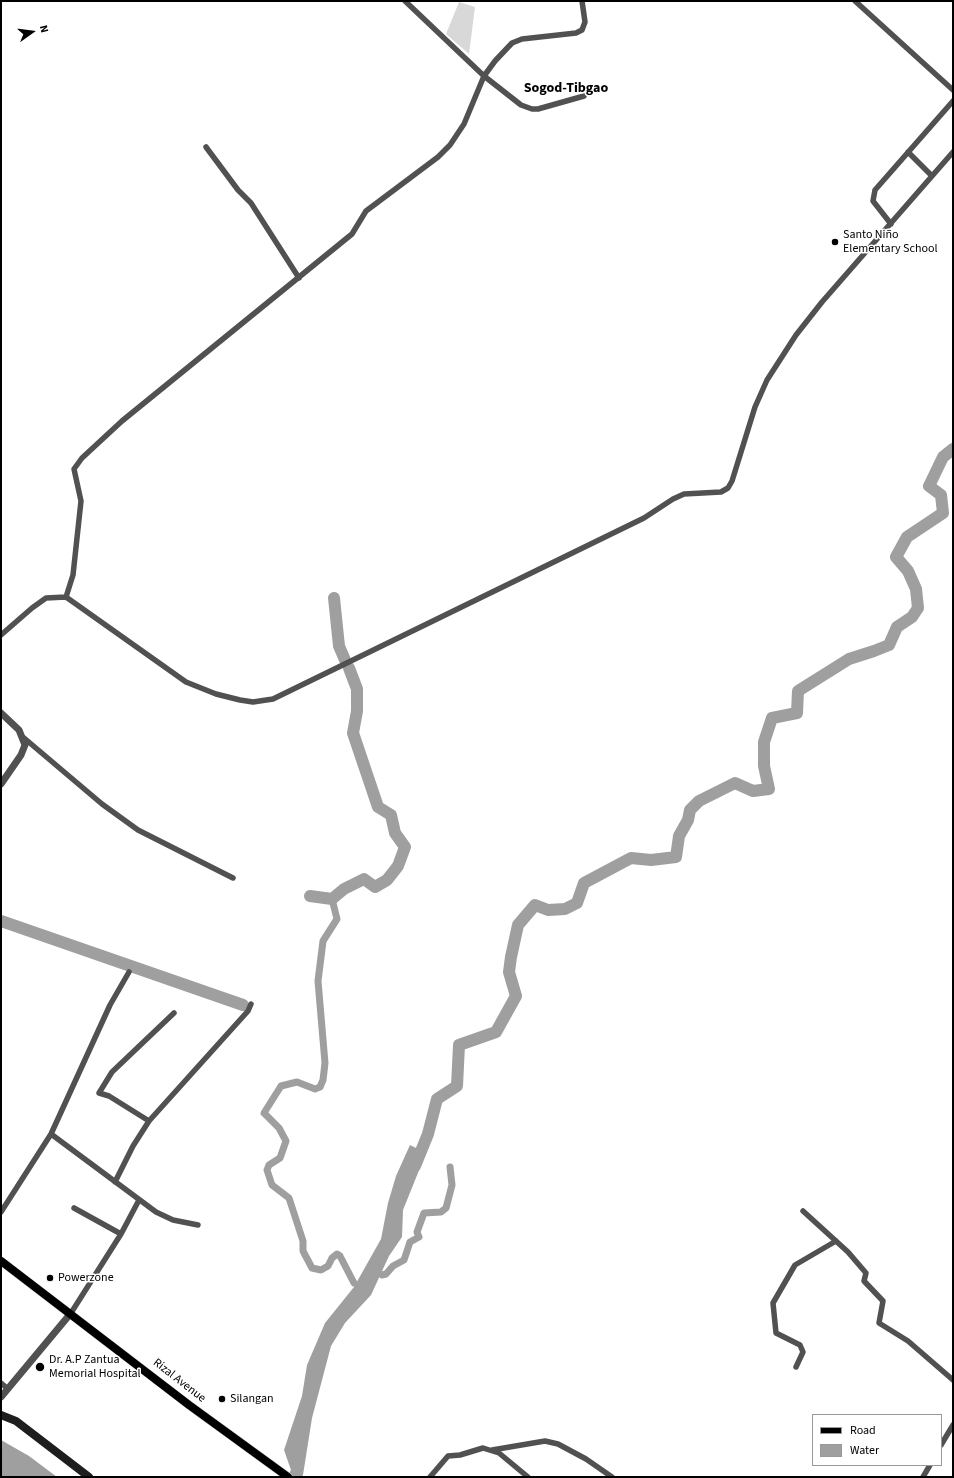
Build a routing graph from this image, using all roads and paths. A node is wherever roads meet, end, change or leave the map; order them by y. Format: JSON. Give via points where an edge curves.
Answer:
{"nodes":[{"id":1,"x":406,"y":1,"type":"edge"},
{"id":2,"x":582,"y":1,"type":"edge"},
{"id":3,"x":855,"y":1,"type":"edge"},
{"id":4,"x":484,"y":76,"type":"junction"},
{"id":5,"x":953,"y":90,"type":"edge"},
{"id":6,"x":584,"y":96,"type":"dead end"},
{"id":7,"x":953,"y":101,"type":"edge"},
{"id":8,"x":206,"y":147,"type":"dead end"},
{"id":9,"x":908,"y":152,"type":"junction"},
{"id":10,"x":953,"y":152,"type":"edge"},
{"id":11,"x":932,"y":176,"type":"junction"},
{"id":12,"x":891,"y":224,"type":"junction"},
{"id":13,"x":299,"y":278,"type":"junction"},
{"id":14,"x":66,"y":597,"type":"junction"},
{"id":15,"x":1,"y":635,"type":"edge"},
{"id":16,"x":1,"y":713,"type":"edge"},
{"id":17,"x":24,"y":738,"type":"junction"},
{"id":18,"x":1,"y":784,"type":"edge"},
{"id":19,"x":233,"y":878,"type":"dead end"},
{"id":20,"x":128,"y":972,"type":"dead end"},
{"id":21,"x":251,"y":1004,"type":"dead end"},
{"id":22,"x":174,"y":1013,"type":"dead end"},
{"id":23,"x":149,"y":1121,"type":"junction"},
{"id":24,"x":51,"y":1134,"type":"junction"},
{"id":25,"x":115,"y":1182,"type":"junction"},
{"id":26,"x":139,"y":1200,"type":"junction"},
{"id":27,"x":74,"y":1208,"type":"dead end"},
{"id":28,"x":803,"y":1211,"type":"dead end"},
{"id":29,"x":1,"y":1212,"type":"edge"},
{"id":30,"x":198,"y":1225,"type":"dead end"},
{"id":31,"x":122,"y":1234,"type":"junction"},
{"id":32,"x":836,"y":1241,"type":"junction"},
{"id":33,"x":1,"y":1261,"type":"edge"},
{"id":34,"x":71,"y":1314,"type":"junction"},
{"id":35,"x":796,"y":1367,"type":"dead end"},
{"id":36,"x":953,"y":1380,"type":"edge"},
{"id":37,"x":1,"y":1383,"type":"edge"},
{"id":38,"x":8,"y":1389,"type":"junction"},
{"id":39,"x":1,"y":1398,"type":"edge"},
{"id":40,"x":1,"y":1415,"type":"edge"},
{"id":41,"x":953,"y":1425,"type":"edge"},
{"id":42,"x":942,"y":1444,"type":"edge"},
{"id":43,"x":492,"y":1450,"type":"junction"},
{"id":44,"x":929,"y":1466,"type":"edge"},
{"id":45,"x":89,"y":1477,"type":"edge"},
{"id":46,"x":287,"y":1477,"type":"edge"},
{"id":47,"x":430,"y":1477,"type":"edge"},
{"id":48,"x":528,"y":1477,"type":"edge"},
{"id":49,"x":612,"y":1477,"type":"edge"},
{"id":50,"x":923,"y":1477,"type":"edge"}],
"edges":[{"from":1,"to":4,"type":"street"},
{"from":2,"to":4,"type":"street","via":[[585,22],[582,30],[576,33],[522,38],[512,43]]},
{"from":3,"to":5,"type":"street"},
{"from":4,"to":6,"type":"street","via":[[514,101],[532,109]]},
{"from":4,"to":13,"type":"street","via":[[464,124],[450,145],[366,211],[352,234]]},
{"from":7,"to":9,"type":"street"},
{"from":8,"to":13,"type":"street","via":[[251,203]]},
{"from":9,"to":11,"type":"street"},
{"from":9,"to":12,"type":"street","via":[[873,194],[874,203]]},
{"from":10,"to":11,"type":"street"},
{"from":11,"to":12,"type":"street"},
{"from":12,"to":14,"type":"street","via":[[822,302],[767,380],[755,407],[728,488],[721,492],[684,494],[673,499],[644,518],[273,700],[240,700],[186,682]]},
{"from":13,"to":14,"type":"street","via":[[122,421],[82,458],[74,469],[81,502],[73,575]]},
{"from":14,"to":15,"type":"street","via":[[46,598]]},
{"from":16,"to":17,"type":"street"},
{"from":17,"to":18,"type":"street","via":[[25,745],[21,755]]},
{"from":17,"to":19,"type":"street","via":[[102,804],[138,830]]},
{"from":20,"to":24,"type":"street","via":[[110,1005]]},
{"from":21,"to":23,"type":"street","via":[[248,1011]]},
{"from":22,"to":23,"type":"street","via":[[112,1072],[99,1093],[109,1096]]},
{"from":23,"to":25,"type":"street"},
{"from":24,"to":25,"type":"street"},
{"from":24,"to":29,"type":"street"},
{"from":25,"to":26,"type":"street"},
{"from":26,"to":30,"type":"street","via":[[164,1216]]},
{"from":26,"to":31,"type":"street"},
{"from":27,"to":31,"type":"street"},
{"from":28,"to":32,"type":"street"},
{"from":31,"to":34,"type":"street"},
{"from":32,"to":35,"type":"street","via":[[795,1265],[773,1303],[776,1333],[800,1345],[803,1352]]},
{"from":32,"to":36,"type":"street","via":[[866,1273],[864,1281],[883,1301],[879,1323],[908,1341]]},
{"from":33,"to":34,"type":"main road","name":"Rizal Avenue"},
{"from":34,"to":38,"type":"street"},
{"from":34,"to":46,"type":"main road","name":"Rizal Avenue"},
{"from":37,"to":38,"type":"street"},
{"from":38,"to":39,"type":"street"},
{"from":40,"to":45,"type":"main road","via":[[16,1421]]},
{"from":41,"to":42,"type":"street"},
{"from":43,"to":47,"type":"street","via":[[483,1448],[448,1456]]},
{"from":43,"to":48,"type":"street"},
{"from":43,"to":49,"type":"street","via":[[545,1441],[558,1444],[586,1459]]},
{"from":44,"to":50,"type":"street"}]}
